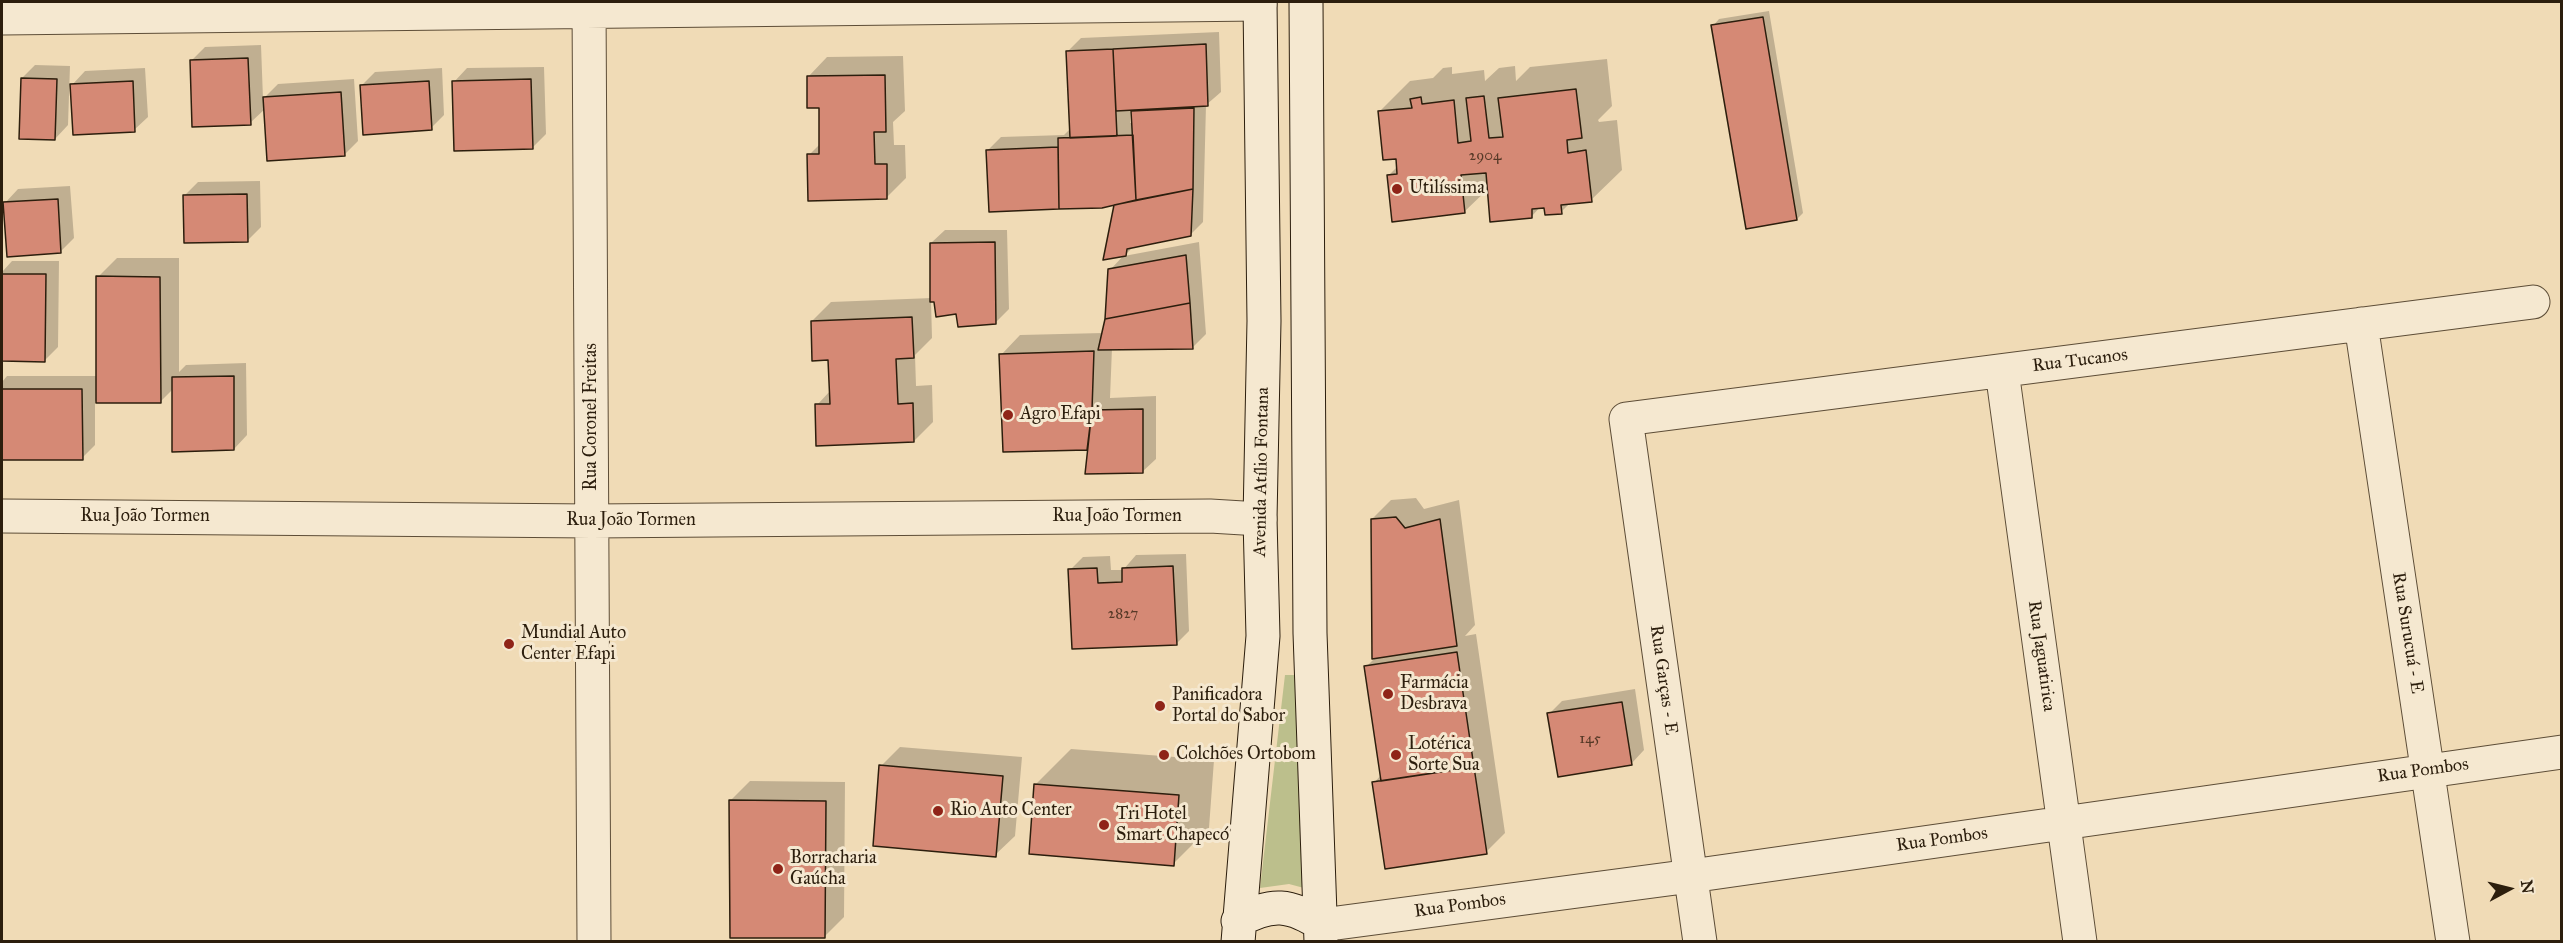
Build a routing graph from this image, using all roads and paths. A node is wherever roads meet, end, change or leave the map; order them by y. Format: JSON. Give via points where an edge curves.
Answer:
{"nodes":[{"id":1,"x":1305,"y":2,"type":"edge"},
{"id":2,"x":1260,"y":3,"type":"edge"},
{"id":3,"x":589,"y":6,"type":"edge"},
{"id":4,"x":2,"y":18,"type":"edge"},
{"id":5,"x":2533,"y":302,"type":"dead end"},
{"id":6,"x":2361,"y":324,"type":"junction"},
{"id":7,"x":2002,"y":371,"type":"junction"},
{"id":8,"x":1626,"y":419,"type":"joint"},
{"id":9,"x":2,"y":516,"type":"edge"},
{"id":10,"x":1260,"y":519,"type":"junction"},
{"id":11,"x":592,"y":521,"type":"junction"},
{"id":12,"x":2562,"y":752,"type":"edge"},
{"id":13,"x":2428,"y":771,"type":"junction"},
{"id":14,"x":2064,"y":823,"type":"junction"},
{"id":15,"x":1690,"y":876,"type":"junction"},
{"id":16,"x":1238,"y":931,"type":"edge"},
{"id":17,"x":1321,"y":933,"type":"edge"},
{"id":18,"x":594,"y":942,"type":"edge"},
{"id":19,"x":1700,"y":942,"type":"edge"},
{"id":20,"x":2080,"y":942,"type":"edge"},
{"id":21,"x":2453,"y":942,"type":"edge"}],
"edges":[{"from":1,"to":17,"type":"street","via":[[1310,633]]},
{"from":2,"to":3,"type":"street"},
{"from":2,"to":10,"type":"street","name":"Avenida Atílio Fontana","via":[[1264,321]]},
{"from":3,"to":4,"type":"street"},
{"from":3,"to":11,"type":"street","name":"Rua Coronel Freitas"},
{"from":5,"to":6,"type":"street","name":"Rua Tucanos"},
{"from":6,"to":7,"type":"street","name":"Rua Tucanos"},
{"from":6,"to":13,"type":"street","name":"Rua Surucuá - E"},
{"from":7,"to":8,"type":"street","name":"Rua Tucanos"},
{"from":7,"to":14,"type":"street","name":"Rua Jaguatirica"},
{"from":8,"to":15,"type":"street","name":"Rua Garças - E"},
{"from":9,"to":11,"type":"street","name":"Rua João Tormen"},
{"from":10,"to":11,"type":"street","name":"Rua João Tormen","via":[[1198,516]]},
{"from":10,"to":16,"type":"street","name":"Avenida Atílio Fontana","via":[[1263,636]]},
{"from":11,"to":18,"type":"street","name":"Rua Coronel Freitas"},
{"from":12,"to":13,"type":"street","name":"Rua Pombos"},
{"from":13,"to":14,"type":"street","name":"Rua Pombos"},
{"from":13,"to":21,"type":"street","name":"Rua Surucuá - E"},
{"from":14,"to":15,"type":"street","name":"Rua Pombos"},
{"from":14,"to":20,"type":"street","name":"Rua Jaguatirica"},
{"from":15,"to":17,"type":"street","name":"Rua Pombos"},
{"from":15,"to":19,"type":"street","name":"Rua Garças - E"},
{"from":16,"to":17,"type":"street","via":[[1258,910],[1281,907],[1303,912]]}]}
